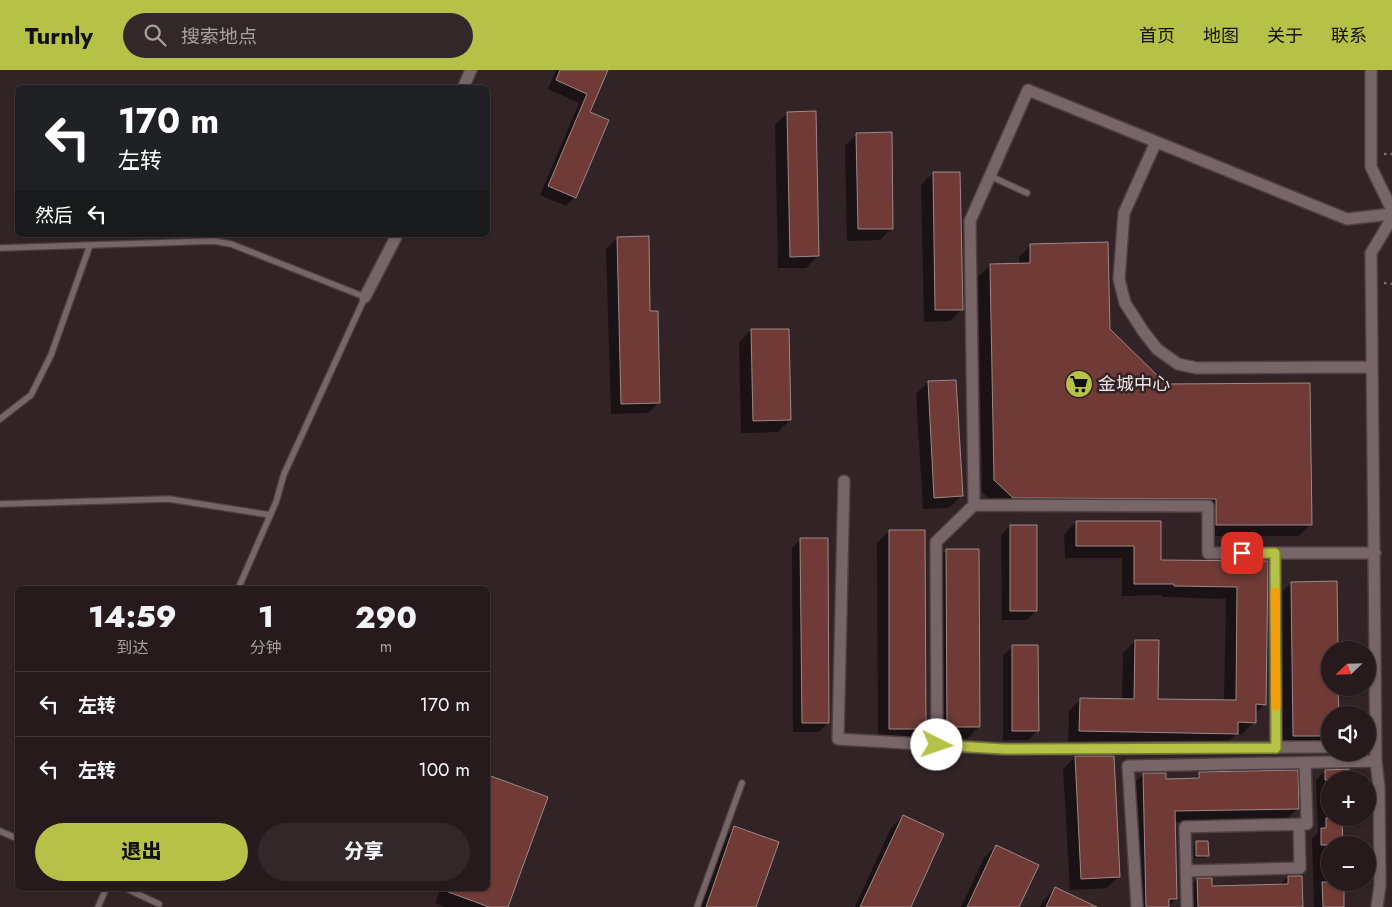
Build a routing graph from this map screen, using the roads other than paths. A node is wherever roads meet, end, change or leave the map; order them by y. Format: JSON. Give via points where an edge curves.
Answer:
{"nodes":[{"id":1,"x":471,"y":70,"type":"edge"},
{"id":2,"x":1371,"y":70,"type":"edge"},
{"id":3,"x":464,"y":85,"type":"edge"},
{"id":4,"x":1156,"y":142,"type":"junction"},
{"id":5,"x":990,"y":176,"type":"junction"},
{"id":6,"x":1027,"y":193,"type":"dead end"},
{"id":7,"x":1392,"y":210,"type":"edge"},
{"id":8,"x":1392,"y":216,"type":"edge"},
{"id":9,"x":396,"y":237,"type":"edge"},
{"id":10,"x":90,"y":245,"type":"junction"},
{"id":11,"x":0,"y":248,"type":"edge"},
{"id":12,"x":364,"y":297,"type":"junction"},
{"id":13,"x":1371,"y":367,"type":"junction"},
{"id":14,"x":0,"y":419,"type":"edge"},
{"id":15,"x":844,"y":481,"type":"dead end"},
{"id":16,"x":0,"y":504,"type":"edge"},
{"id":17,"x":974,"y":505,"type":"junction"},
{"id":18,"x":270,"y":515,"type":"junction"},
{"id":19,"x":1275,"y":553,"type":"junction"},
{"id":20,"x":1375,"y":553,"type":"junction"},
{"id":21,"x":239,"y":586,"type":"edge"},
{"id":22,"x":1373,"y":706,"type":"edge"},
{"id":23,"x":937,"y":745,"type":"junction"},
{"id":24,"x":1276,"y":748,"type":"junction"},
{"id":25,"x":1321,"y":748,"type":"edge"},
{"id":26,"x":1376,"y":761,"type":"joint"},
{"id":27,"x":1305,"y":762,"type":"junction"},
{"id":28,"x":742,"y":782,"type":"dead end"},
{"id":29,"x":1299,"y":824,"type":"junction"},
{"id":30,"x":0,"y":831,"type":"edge"},
{"id":31,"x":15,"y":838,"type":"edge"},
{"id":32,"x":1186,"y":871,"type":"junction"},
{"id":33,"x":105,"y":891,"type":"edge"},
{"id":34,"x":131,"y":891,"type":"edge"},
{"id":35,"x":159,"y":904,"type":"dead end"},
{"id":36,"x":98,"y":907,"type":"edge"},
{"id":37,"x":697,"y":907,"type":"edge"},
{"id":38,"x":1137,"y":907,"type":"edge"},
{"id":39,"x":1188,"y":907,"type":"edge"},
{"id":40,"x":1377,"y":907,"type":"edge"}],
"edges":[{"from":1,"to":3,"type":"street"},
{"from":2,"to":7,"type":"street","via":[[1371,167]]},
{"from":4,"to":5,"type":"street","via":[[1028,90]]},
{"from":4,"to":8,"type":"street","via":[[1347,219]]},
{"from":4,"to":13,"type":"street","via":[[1124,213],[1119,279],[1125,303],[1158,349],[1178,364],[1197,368]]},
{"from":5,"to":6,"type":"lane"},
{"from":5,"to":17,"type":"street","via":[[970,221]]},
{"from":8,"to":13,"type":"street","via":[[1371,254]]},
{"from":9,"to":12,"type":"street"},
{"from":10,"to":11,"type":"lane"},
{"from":10,"to":12,"type":"lane","via":[[214,241],[231,244]]},
{"from":10,"to":14,"type":"lane","via":[[51,355],[31,395]]},
{"from":12,"to":18,"type":"lane","via":[[284,474]]},
{"from":13,"to":20,"type":"street"},
{"from":15,"to":23,"type":"street","via":[[838,739]]},
{"from":16,"to":18,"type":"lane","via":[[169,499]]},
{"from":17,"to":19,"type":"street","via":[[1208,506],[1208,552]]},
{"from":17,"to":23,"type":"street","via":[[936,542]]},
{"from":18,"to":21,"type":"lane"},
{"from":19,"to":20,"type":"street"},
{"from":19,"to":24,"type":"street"},
{"from":20,"to":22,"type":"street"},
{"from":23,"to":24,"type":"street","via":[[1004,749]]},
{"from":24,"to":25,"type":"street"},
{"from":26,"to":27,"type":"street"},
{"from":26,"to":40,"type":"street","via":[[1380,885]]},
{"from":27,"to":29,"type":"street","via":[[1307,824]]},
{"from":27,"to":38,"type":"street","via":[[1128,766]]},
{"from":28,"to":37,"type":"lane"},
{"from":29,"to":32,"type":"street","via":[[1300,868]]},
{"from":29,"to":32,"type":"street","via":[[1185,827]]},
{"from":30,"to":31,"type":"lane"},
{"from":32,"to":39,"type":"street"},
{"from":33,"to":36,"type":"lane"},
{"from":34,"to":35,"type":"lane"}]}
